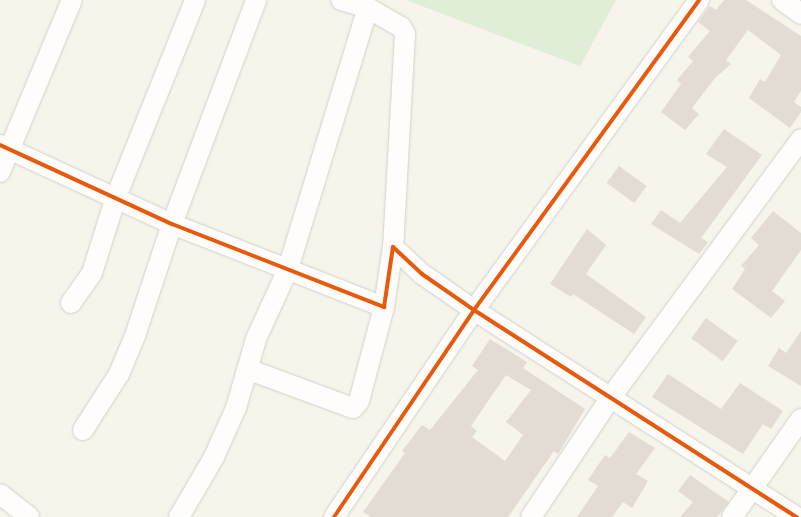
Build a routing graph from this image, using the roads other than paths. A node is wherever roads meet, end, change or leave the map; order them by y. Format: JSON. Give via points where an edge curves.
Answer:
{"nodes":[{"id":1,"x":72,"y":0,"type":"edge"},
{"id":2,"x":195,"y":0,"type":"edge"},
{"id":3,"x":256,"y":0,"type":"edge"},
{"id":4,"x":341,"y":0,"type":"edge"},
{"id":5,"x":698,"y":0,"type":"edge"},
{"id":6,"x":782,"y":0,"type":"edge"},
{"id":7,"x":368,"y":8,"type":"junction"},
{"id":8,"x":801,"y":14,"type":"edge"},
{"id":9,"x":4,"y":147,"type":"edge"},
{"id":10,"x":797,"y":152,"type":"edge"},
{"id":11,"x":0,"y":172,"type":"edge"},
{"id":12,"x":116,"y":197,"type":"junction"},
{"id":13,"x":172,"y":224,"type":"junction"},
{"id":14,"x":393,"y":247,"type":"junction"},
{"id":15,"x":288,"y":269,"type":"junction"},
{"id":16,"x":71,"y":303,"type":"dead end"},
{"id":17,"x":384,"y":307,"type":"junction"},
{"id":18,"x":474,"y":310,"type":"junction"},
{"id":19,"x":247,"y":370,"type":"junction"},
{"id":20,"x":611,"y":397,"type":"junction"},
{"id":21,"x":801,"y":419,"type":"edge"},
{"id":22,"x":84,"y":430,"type":"dead end"},
{"id":23,"x":751,"y":488,"type":"junction"},
{"id":24,"x":0,"y":494,"type":"edge"},
{"id":25,"x":29,"y":517,"type":"edge"},
{"id":26,"x":178,"y":517,"type":"edge"},
{"id":27,"x":334,"y":517,"type":"edge"},
{"id":28,"x":531,"y":517,"type":"edge"},
{"id":29,"x":732,"y":517,"type":"edge"},
{"id":30,"x":797,"y":517,"type":"edge"}],
"edges":[{"from":1,"to":9,"type":"street"},
{"from":2,"to":12,"type":"street"},
{"from":3,"to":13,"type":"street"},
{"from":4,"to":7,"type":"street"},
{"from":5,"to":18,"type":"street"},
{"from":6,"to":8,"type":"street"},
{"from":7,"to":14,"type":"street","via":[[401,27],[405,34]]},
{"from":7,"to":15,"type":"street"},
{"from":9,"to":11,"type":"street"},
{"from":9,"to":12,"type":"street"},
{"from":10,"to":20,"type":"street"},
{"from":12,"to":13,"type":"street"},
{"from":12,"to":16,"type":"street","via":[[92,273]]},
{"from":13,"to":15,"type":"street"},
{"from":13,"to":22,"type":"street","via":[[135,336],[119,374]]},
{"from":14,"to":17,"type":"street"},
{"from":14,"to":18,"type":"street","via":[[422,274]]},
{"from":15,"to":17,"type":"street"},
{"from":15,"to":19,"type":"street","via":[[256,339]]},
{"from":17,"to":19,"type":"street","via":[[359,402],[353,408]]},
{"from":18,"to":20,"type":"street"},
{"from":18,"to":27,"type":"street"},
{"from":19,"to":26,"type":"street","via":[[236,408],[214,457]]},
{"from":20,"to":23,"type":"street"},
{"from":20,"to":28,"type":"street"},
{"from":21,"to":23,"type":"street"},
{"from":23,"to":29,"type":"street"},
{"from":23,"to":30,"type":"street"},
{"from":24,"to":25,"type":"street","via":[[26,512]]}]}
